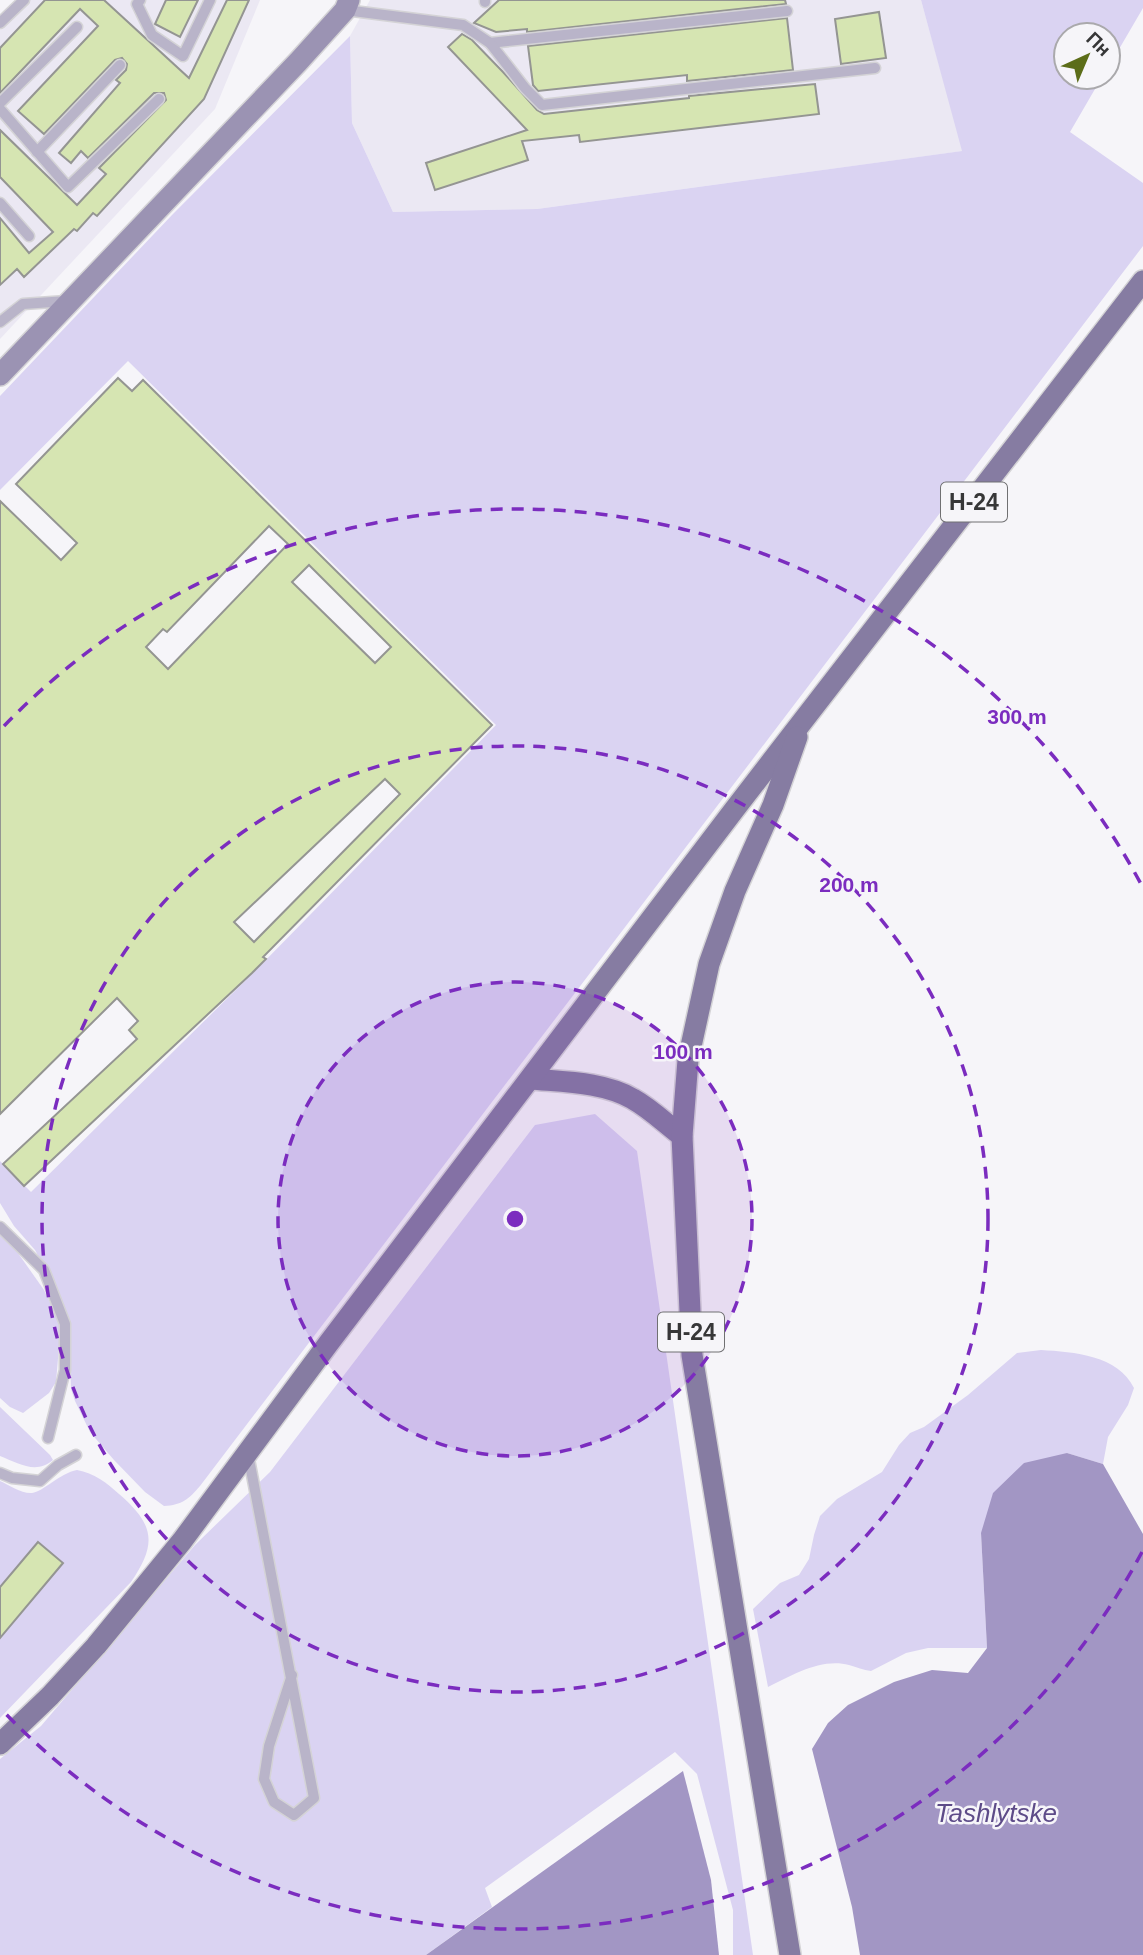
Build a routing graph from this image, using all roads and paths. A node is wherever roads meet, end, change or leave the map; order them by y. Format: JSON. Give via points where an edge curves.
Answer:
{"nodes":[{"id":1,"x":24,"y":0,"type":"edge"},
{"id":2,"x":140,"y":0,"type":"edge"},
{"id":3,"x":210,"y":0,"type":"edge"},
{"id":4,"x":347,"y":5,"type":"edge"},
{"id":5,"x":787,"y":11,"type":"dead end"},
{"id":6,"x":0,"y":23,"type":"edge"},
{"id":7,"x":77,"y":27,"type":"dead end"},
{"id":8,"x":490,"y":43,"type":"junction"},
{"id":9,"x":120,"y":65,"type":"dead end"},
{"id":10,"x":875,"y":68,"type":"dead end"},
{"id":11,"x":159,"y":99,"type":"dead end"},
{"id":12,"x":0,"y":103,"type":"edge"},
{"id":13,"x":0,"y":109,"type":"edge"},
{"id":14,"x":37,"y":152,"type":"junction"},
{"id":15,"x":0,"y":203,"type":"edge"},
{"id":16,"x":29,"y":236,"type":"dead end"},
{"id":17,"x":1143,"y":281,"type":"edge"},
{"id":18,"x":71,"y":301,"type":"junction"},
{"id":19,"x":0,"y":322,"type":"edge"},
{"id":20,"x":0,"y":375,"type":"edge"},
{"id":21,"x":803,"y":722,"type":"junction"},
{"id":22,"x":531,"y":1079,"type":"junction"},
{"id":23,"x":682,"y":1136,"type":"junction"},
{"id":24,"x":0,"y":1227,"type":"edge"},
{"id":25,"x":48,"y":1438,"type":"dead end"},
{"id":26,"x":248,"y":1454,"type":"junction"},
{"id":27,"x":76,"y":1455,"type":"dead end"},
{"id":28,"x":0,"y":1473,"type":"edge"},
{"id":29,"x":292,"y":1675,"type":"junction"},
{"id":30,"x":0,"y":1744,"type":"edge"},
{"id":31,"x":790,"y":1955,"type":"edge"}],
"edges":[{"from":1,"to":6,"type":"lane"},
{"from":2,"to":3,"type":"lane","via":[[137,4],[152,35],[183,56]]},
{"from":4,"to":8,"type":"lane","via":[[463,25]]},
{"from":4,"to":18,"type":"street"},
{"from":5,"to":8,"type":"lane"},
{"from":7,"to":12,"type":"lane"},
{"from":8,"to":10,"type":"lane","via":[[542,105]]},
{"from":9,"to":14,"type":"lane"},
{"from":11,"to":14,"type":"lane","via":[[68,187]]},
{"from":13,"to":14,"type":"lane"},
{"from":15,"to":16,"type":"lane"},
{"from":17,"to":21,"type":"main road","number":"Н-24"},
{"from":18,"to":19,"type":"lane","via":[[23,304]]},
{"from":18,"to":20,"type":"street"},
{"from":21,"to":22,"type":"main road"},
{"from":21,"to":23,"type":"main road","number":"Н-24","via":[[709,964],[688,1060]]},
{"from":22,"to":23,"type":"main road","via":[[614,1091],[633,1099]]},
{"from":22,"to":26,"type":"main road"},
{"from":23,"to":31,"type":"main road","number":"Н-24","via":[[692,1355]]},
{"from":24,"to":25,"type":"lane","via":[[44,1270],[65,1324],[65,1370]]},
{"from":26,"to":29,"type":"lane"},
{"from":26,"to":30,"type":"main road","via":[[115,1624]]},
{"from":27,"to":28,"type":"lane","via":[[40,1482]]},
{"from":29,"to":29,"type":"lane","via":[[314,1798],[294,1815],[275,1802],[264,1779]]}]}
